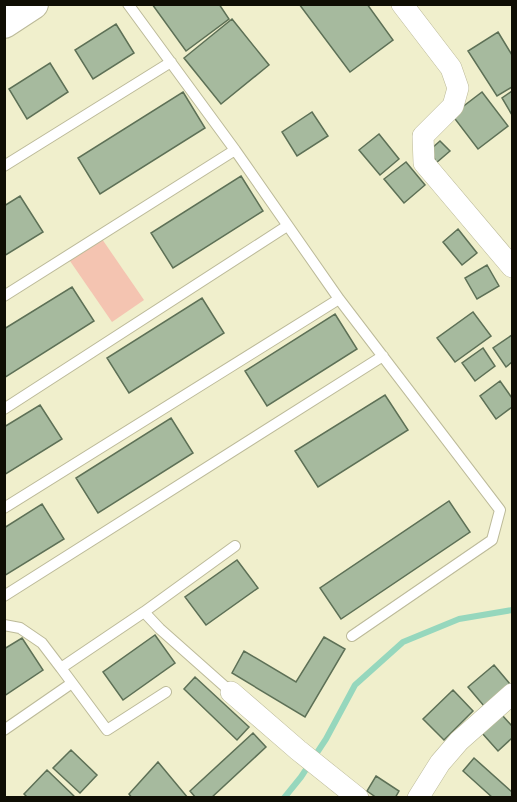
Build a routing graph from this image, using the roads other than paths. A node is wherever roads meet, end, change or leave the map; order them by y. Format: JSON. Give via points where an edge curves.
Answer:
{"nodes":[{"id":1,"x":33,"y":4,"type":"edge"},
{"id":2,"x":128,"y":4,"type":"edge"},
{"id":3,"x":402,"y":4,"type":"edge"},
{"id":4,"x":4,"y":23,"type":"edge"},
{"id":5,"x":171,"y":62,"type":"junction"},
{"id":6,"x":235,"y":150,"type":"junction"},
{"id":7,"x":4,"y":166,"type":"edge"},
{"id":8,"x":287,"y":226,"type":"junction"},
{"id":9,"x":513,"y":267,"type":"edge"},
{"id":10,"x":4,"y":296,"type":"edge"},
{"id":11,"x":339,"y":299,"type":"junction"},
{"id":12,"x":382,"y":356,"type":"junction"},
{"id":13,"x":4,"y":409,"type":"edge"},
{"id":14,"x":4,"y":508,"type":"edge"},
{"id":15,"x":235,"y":546,"type":"dead end"},
{"id":16,"x":4,"y":596,"type":"edge"},
{"id":17,"x":144,"y":612,"type":"junction"},
{"id":18,"x":4,"y":625,"type":"edge"},
{"id":19,"x":352,"y":636,"type":"dead end"},
{"id":20,"x":61,"y":668,"type":"junction"},
{"id":21,"x":72,"y":683,"type":"junction"},
{"id":22,"x":166,"y":692,"type":"dead end"},
{"id":23,"x":231,"y":692,"type":"joint"},
{"id":24,"x":513,"y":694,"type":"edge"},
{"id":25,"x":4,"y":730,"type":"edge"},
{"id":26,"x":358,"y":798,"type":"edge"},
{"id":27,"x":418,"y":798,"type":"edge"}],
"edges":[{"from":1,"to":4,"type":"main road"},
{"from":2,"to":5,"type":"lane"},
{"from":3,"to":9,"type":"street","via":[[451,68],[458,88],[453,106],[423,136],[424,163]]},
{"from":5,"to":6,"type":"lane"},
{"from":5,"to":7,"type":"lane"},
{"from":6,"to":8,"type":"lane"},
{"from":6,"to":10,"type":"lane"},
{"from":8,"to":11,"type":"lane"},
{"from":8,"to":13,"type":"lane"},
{"from":11,"to":12,"type":"lane"},
{"from":11,"to":14,"type":"lane"},
{"from":12,"to":16,"type":"lane"},
{"from":12,"to":19,"type":"lane","via":[[500,510],[492,540]]},
{"from":15,"to":17,"type":"lane"},
{"from":17,"to":20,"type":"lane"},
{"from":17,"to":23,"type":"lane"},
{"from":18,"to":20,"type":"lane","via":[[20,628],[42,642]]},
{"from":20,"to":21,"type":"lane"},
{"from":21,"to":22,"type":"lane","via":[[107,730]]},
{"from":21,"to":25,"type":"lane"},
{"from":23,"to":26,"type":"street"},
{"from":24,"to":27,"type":"street","via":[[459,741]]}]}
